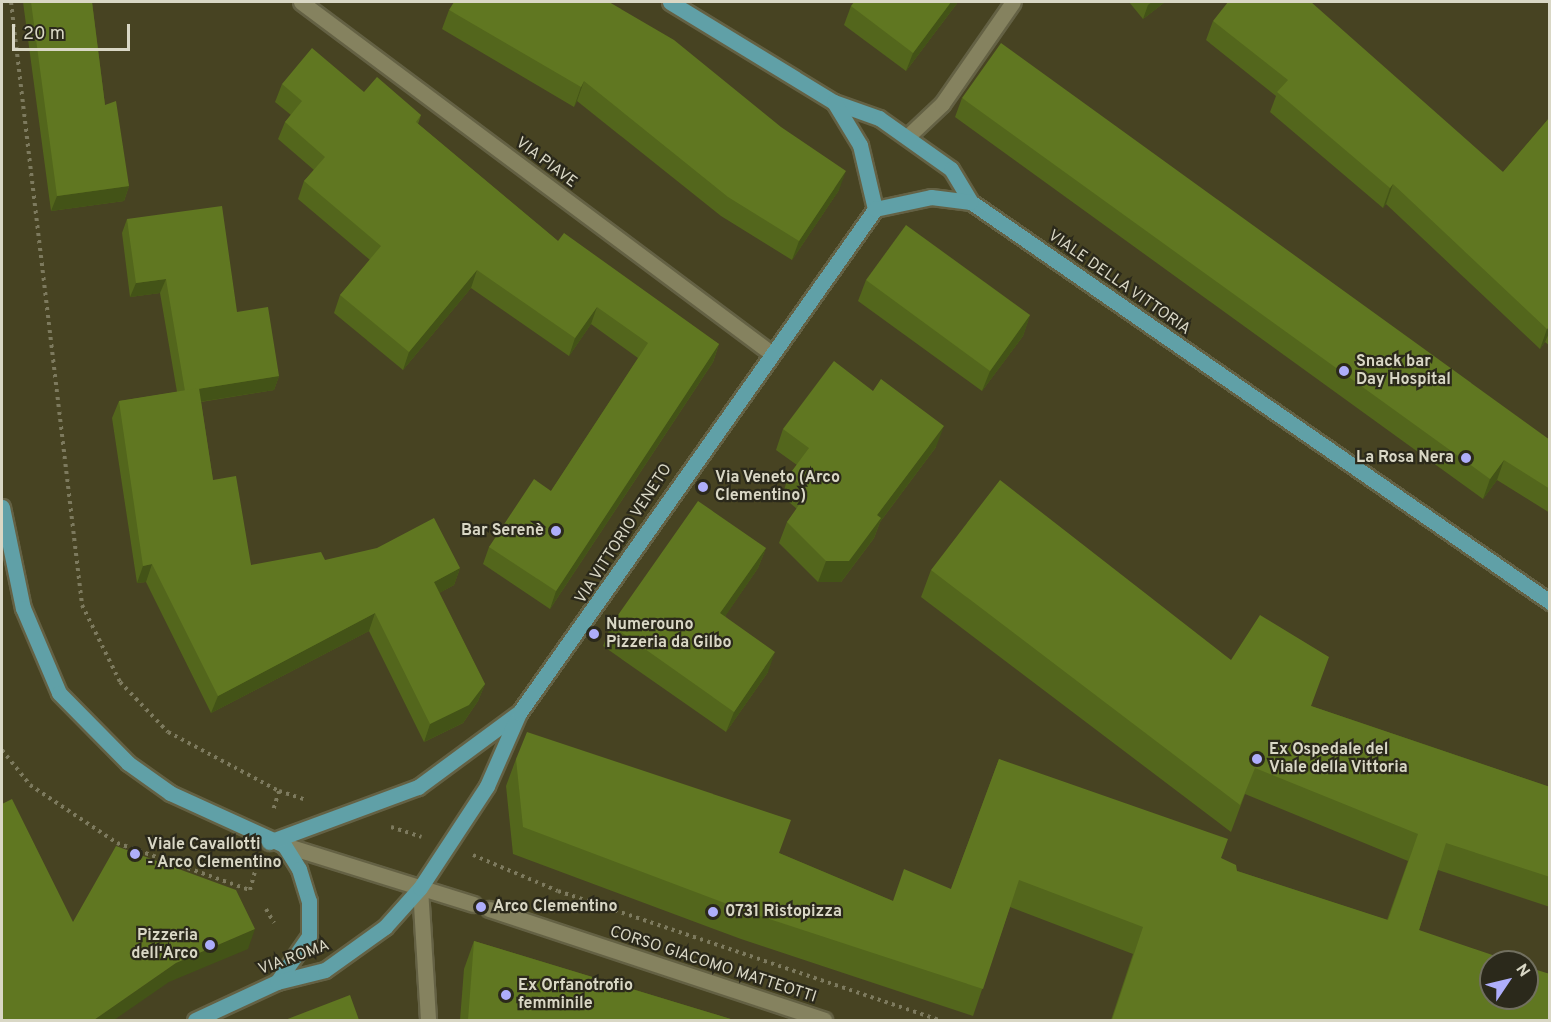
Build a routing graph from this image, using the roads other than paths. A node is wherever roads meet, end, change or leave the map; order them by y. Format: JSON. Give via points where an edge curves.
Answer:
{"nodes":[{"id":1,"x":300,"y":2,"type":"edge"},
{"id":2,"x":670,"y":2,"type":"edge"},
{"id":3,"x":1013,"y":2,"type":"edge"},
{"id":4,"x":834,"y":102,"type":"junction"},
{"id":5,"x":907,"y":137,"type":"junction"},
{"id":6,"x":971,"y":202,"type":"junction"},
{"id":7,"x":875,"y":209,"type":"junction"},
{"id":8,"x":771,"y":353,"type":"junction"},
{"id":9,"x":2,"y":507,"type":"edge"},
{"id":10,"x":1550,"y":602,"type":"edge"},
{"id":11,"x":519,"y":713,"type":"junction"},
{"id":12,"x":267,"y":841,"type":"junction"},
{"id":13,"x":285,"y":845,"type":"junction"},
{"id":14,"x":420,"y":888,"type":"junction"},
{"id":15,"x":472,"y":904,"type":"dead end"},
{"id":16,"x":489,"y":909,"type":"dead end"},
{"id":17,"x":277,"y":982,"type":"junction"},
{"id":18,"x":195,"y":1020,"type":"edge"},
{"id":19,"x":428,"y":1020,"type":"edge"},
{"id":20,"x":824,"y":1020,"type":"edge"}],
"edges":[{"from":1,"to":8,"type":"street","name":"VIA PIAVE"},
{"from":2,"to":4,"type":"main road","name":"VIALE DELLA VITTORIA"},
{"from":3,"to":5,"type":"street","via":[[942,104]]},
{"from":4,"to":5,"type":"main road","name":"VIALE DELLA VITTORIA","via":[[879,117]]},
{"from":4,"to":7,"type":"main road","via":[[860,145]]},
{"from":5,"to":6,"type":"main road","name":"VIALE DELLA VITTORIA","via":[[951,169]]},
{"from":6,"to":7,"type":"main road","via":[[931,197]]},
{"from":6,"to":10,"type":"main road","name":"VIALE DELLA VITTORIA"},
{"from":7,"to":8,"type":"main road","name":"VIA VITTORIO VENETO"},
{"from":8,"to":11,"type":"main road","name":"VIA VITTORIO VENETO","via":[[583,630]]},
{"from":9,"to":12,"type":"main road","via":[[22,608],[59,693],[90,728],[153,781]]},
{"from":11,"to":12,"type":"main road","via":[[418,787],[352,814]]},
{"from":11,"to":14,"type":"main road","name":"VIA VITTORIO VENETO","via":[[487,786]]},
{"from":12,"to":13,"type":"main road"},
{"from":13,"to":14,"type":"street"},
{"from":13,"to":17,"type":"main road","via":[[298,869],[311,919],[309,936]]},
{"from":14,"to":15,"type":"street"},
{"from":14,"to":17,"type":"main road","name":"VIA ROMA","via":[[386,927],[344,959]]},
{"from":14,"to":19,"type":"street"},
{"from":16,"to":20,"type":"street","name":"CORSO GIACOMO MATTEOTTI"},
{"from":17,"to":18,"type":"main road","name":"VIA ROMA"}]}
